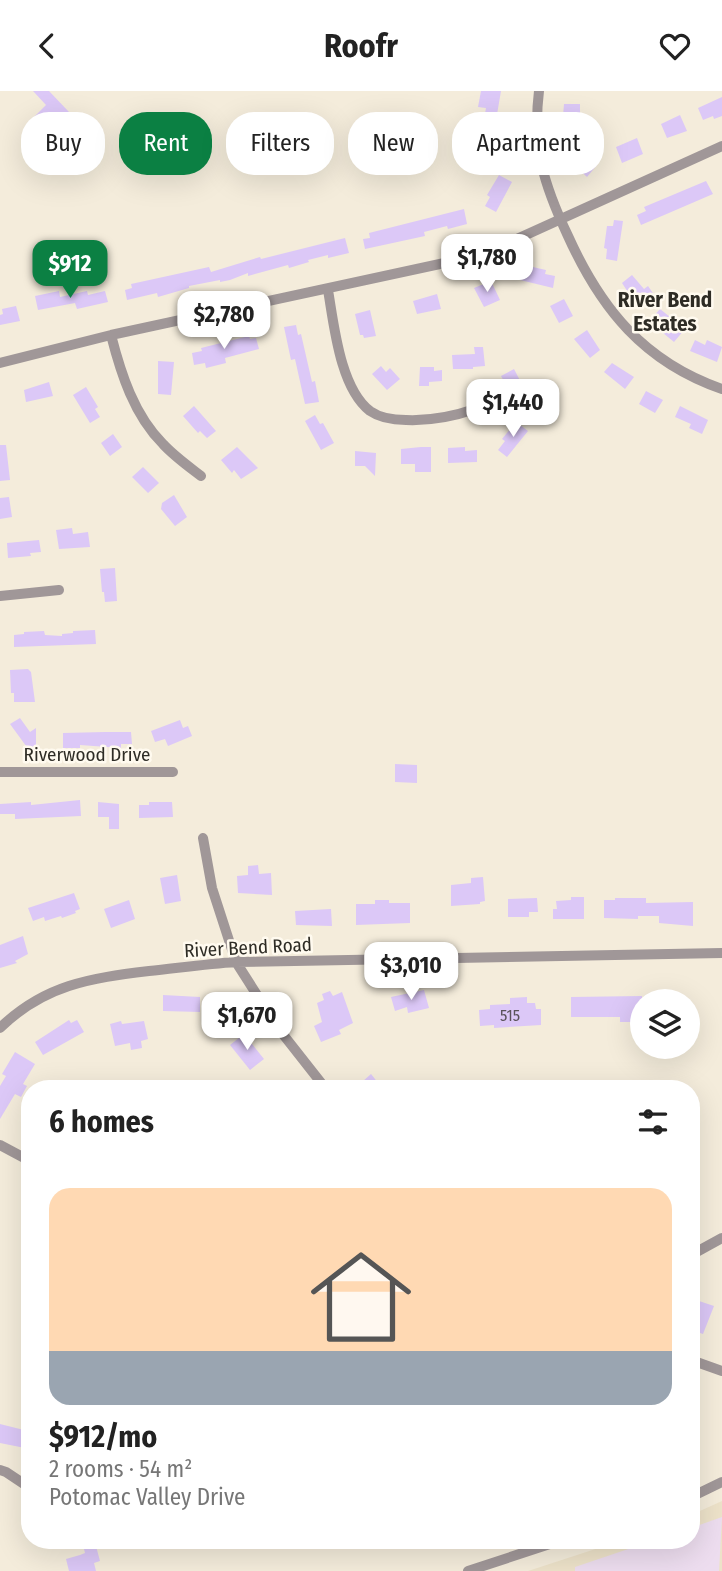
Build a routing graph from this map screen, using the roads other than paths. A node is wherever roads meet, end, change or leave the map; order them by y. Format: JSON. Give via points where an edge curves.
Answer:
{"nodes":[{"id":1,"x":540,"y":91,"type":"edge"},
{"id":2,"x":722,"y":147,"type":"edge"},
{"id":3,"x":560,"y":219,"type":"junction"},
{"id":4,"x":328,"y":290,"type":"junction"},
{"id":5,"x":111,"y":335,"type":"junction"},
{"id":6,"x":0,"y":363,"type":"edge"},
{"id":7,"x":722,"y":390,"type":"edge"},
{"id":8,"x":475,"y":409,"type":"dead end"},
{"id":9,"x":201,"y":476,"type":"dead end"},
{"id":10,"x":59,"y":590,"type":"dead end"},
{"id":11,"x":0,"y":596,"type":"edge"},
{"id":12,"x":0,"y":772,"type":"edge"},
{"id":13,"x":173,"y":772,"type":"dead end"},
{"id":14,"x":203,"y":838,"type":"dead end"},
{"id":15,"x":722,"y":953,"type":"edge"},
{"id":16,"x":236,"y":962,"type":"junction"},
{"id":17,"x":0,"y":1028,"type":"edge"},
{"id":18,"x":319,"y":1080,"type":"edge"},
{"id":19,"x":0,"y":1145,"type":"edge"},
{"id":20,"x":21,"y":1156,"type":"edge"},
{"id":21,"x":722,"y":1238,"type":"edge"},
{"id":22,"x":700,"y":1250,"type":"edge"},
{"id":23,"x":700,"y":1363,"type":"edge"},
{"id":24,"x":722,"y":1371,"type":"edge"},
{"id":25,"x":0,"y":1470,"type":"edge"},
{"id":26,"x":21,"y":1481,"type":"edge"},
{"id":27,"x":722,"y":1482,"type":"edge"},
{"id":28,"x":700,"y":1493,"type":"edge"},
{"id":29,"x":535,"y":1549,"type":"edge"},
{"id":30,"x":468,"y":1571,"type":"edge"}],
"edges":[{"from":1,"to":3,"type":"street","via":[[539,155]]},
{"from":2,"to":3,"type":"street"},
{"from":3,"to":4,"type":"street","via":[[463,259]]},
{"from":3,"to":7,"type":"street","via":[[591,282],[615,317],[671,366]]},
{"from":4,"to":5,"type":"street"},
{"from":4,"to":8,"type":"street","via":[[343,364],[355,394],[372,412],[419,421]]},
{"from":5,"to":6,"type":"street"},
{"from":5,"to":9,"type":"street","via":[[122,376],[143,419],[163,445]]},
{"from":10,"to":11,"type":"street"},
{"from":12,"to":13,"type":"street","name":"Riverwood Drive"},
{"from":14,"to":16,"type":"street","via":[[212,888]]},
{"from":15,"to":16,"type":"street","name":"River Bend Road"},
{"from":16,"to":17,"type":"street","name":"River Bend Road","via":[[86,980],[27,1005]]},
{"from":16,"to":18,"type":"street","via":[[278,1028]]},
{"from":19,"to":20,"type":"street"},
{"from":21,"to":22,"type":"street"},
{"from":23,"to":24,"type":"street"},
{"from":25,"to":26,"type":"street"},
{"from":27,"to":28,"type":"street"},
{"from":29,"to":30,"type":"street"}]}
